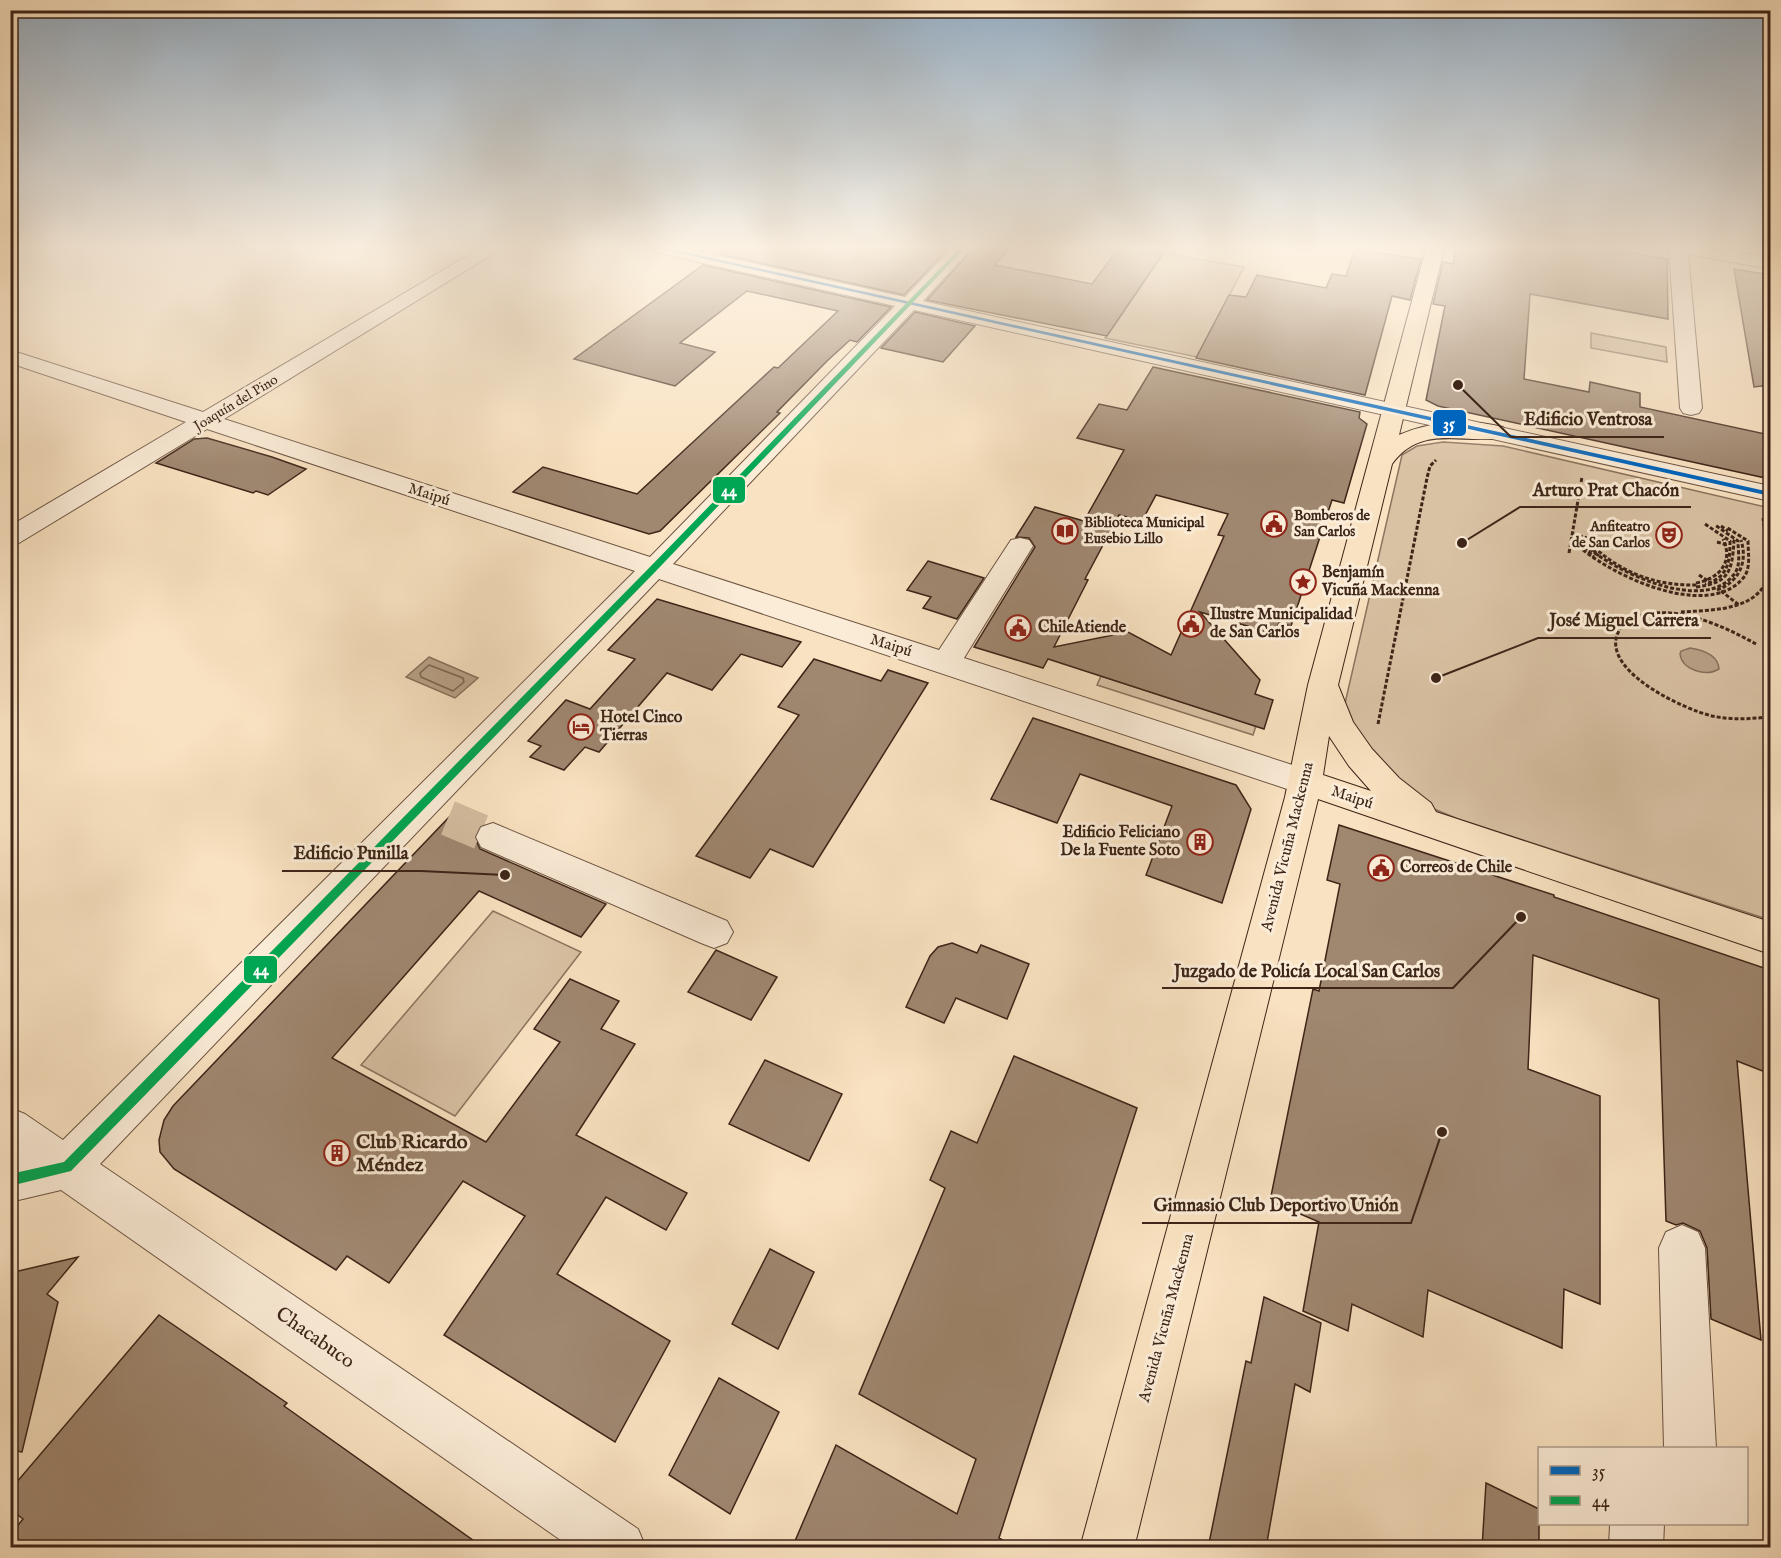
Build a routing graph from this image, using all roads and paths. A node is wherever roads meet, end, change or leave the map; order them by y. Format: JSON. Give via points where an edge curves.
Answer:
{"nodes":[{"id":1,"x":371,"y":322,"type":"edge"},
{"id":2,"x":890,"y":322,"type":"edge"},
{"id":3,"x":994,"y":322,"type":"edge"},
{"id":4,"x":1415,"y":322,"type":"edge"},
{"id":5,"x":1684,"y":322,"type":"edge"},
{"id":6,"x":10,"y":356,"type":"edge"},
{"id":7,"x":1691,"y":408,"type":"dead end"},
{"id":8,"x":1393,"y":409,"type":"junction"},
{"id":9,"x":206,"y":421,"type":"junction"},
{"id":10,"x":1495,"y":432,"type":"junction"},
{"id":11,"x":1437,"y":459,"type":"dead end"},
{"id":12,"x":1378,"y":466,"type":"junction"},
{"id":13,"x":1583,"y":474,"type":"dead end"},
{"id":14,"x":1770,"y":494,"type":"edge"},
{"id":15,"x":1770,"y":516,"type":"edge"},
{"id":16,"x":1715,"y":525,"type":"dead end"},
{"id":17,"x":1720,"y":526,"type":"dead end"},
{"id":18,"x":1726,"y":527,"type":"dead end"},
{"id":19,"x":1573,"y":534,"type":"junction"},
{"id":20,"x":10,"y":537,"type":"edge"},
{"id":21,"x":1573,"y":541,"type":"junction"},
{"id":22,"x":1718,"y":542,"type":"dead end"},
{"id":23,"x":1580,"y":543,"type":"junction"},
{"id":24,"x":1587,"y":545,"type":"junction"},
{"id":25,"x":1020,"y":546,"type":"dead end"},
{"id":26,"x":1622,"y":548,"type":"dead end"},
{"id":27,"x":1736,"y":548,"type":"junction"},
{"id":28,"x":1569,"y":553,"type":"dead end"},
{"id":29,"x":654,"y":569,"type":"junction"},
{"id":30,"x":1699,"y":575,"type":"dead end"},
{"id":31,"x":1714,"y":586,"type":"junction"},
{"id":32,"x":1739,"y":605,"type":"junction"},
{"id":33,"x":1671,"y":613,"type":"junction"},
{"id":34,"x":1756,"y":644,"type":"dead end"},
{"id":35,"x":945,"y":664,"type":"junction"},
{"id":36,"x":1323,"y":685,"type":"junction"},
{"id":37,"x":1768,"y":717,"type":"dead end"},
{"id":38,"x":1378,"y":724,"type":"dead end"},
{"id":39,"x":1305,"y":782,"type":"junction"},
{"id":40,"x":1451,"y":833,"type":"junction"},
{"id":41,"x":493,"y":837,"type":"tunnel mouth"},
{"id":42,"x":714,"y":932,"type":"dead end"},
{"id":43,"x":1770,"y":938,"type":"edge"},
{"id":44,"x":10,"y":1129,"type":"edge"},
{"id":45,"x":67,"y":1167,"type":"junction"},
{"id":46,"x":10,"y":1180,"type":"edge"},
{"id":47,"x":1682,"y":1248,"type":"dead end"},
{"id":48,"x":1690,"y":1447,"type":"edge"},
{"id":49,"x":1637,"y":1525,"type":"edge"},
{"id":50,"x":620,"y":1548,"type":"edge"},
{"id":51,"x":1107,"y":1548,"type":"edge"},
{"id":52,"x":1636,"y":1548,"type":"edge"}],
"edges":[{"from":1,"to":9,"type":"street","name":"Joaquín del Pino"},
{"from":2,"to":29,"type":"street"},
{"from":3,"to":8,"type":"street"},
{"from":4,"to":8,"type":"main road","name":"Avenida Vicuña Mackenna"},
{"from":5,"to":7,"type":"street"},
{"from":6,"to":9,"type":"street","name":"Maipú"},
{"from":8,"to":10,"type":"street"},
{"from":8,"to":12,"type":"main road","name":"Avenida Vicuña Mackenna"},
{"from":9,"to":20,"type":"street","name":"Joaquín del Pino"},
{"from":9,"to":29,"type":"street","name":"Maipú"},
{"from":10,"to":12,"type":"main road","via":[[1456,430],[1424,434],[1394,447]]},
{"from":10,"to":14,"type":"street"},
{"from":11,"to":38,"type":"path","via":[[1427,478]]},
{"from":12,"to":36,"type":"main road","name":"Avenida Vicuña Mackenna"},
{"from":13,"to":19,"type":"path"},
{"from":15,"to":32,"type":"path","via":[[1763,514],[1769,571],[1766,583],[1760,592]]},
{"from":16,"to":27,"type":"path","via":[[1738,541]]},
{"from":17,"to":27,"type":"path","via":[[1743,542]]},
{"from":18,"to":27,"type":"path","via":[[1748,541]]},
{"from":19,"to":21,"type":"path"},
{"from":19,"to":26,"type":"path"},
{"from":21,"to":23,"type":"path"},
{"from":21,"to":28,"type":"path"},
{"from":21,"to":31,"type":"path","via":[[1597,563],[1640,584],[1686,594]]},
{"from":22,"to":27,"type":"path"},
{"from":23,"to":24,"type":"path"},
{"from":23,"to":31,"type":"path","via":[[1600,562],[1639,582],[1684,591]]},
{"from":24,"to":31,"type":"path","via":[[1598,548],[1617,566],[1641,576]]},
{"from":24,"to":31,"type":"path","via":[[1603,562],[1640,580],[1683,589]]},
{"from":25,"to":35,"type":"street"},
{"from":27,"to":27,"type":"path","via":[[1734,541],[1705,524],[1725,541]]},
{"from":27,"to":31,"type":"path","via":[[1724,576]]},
{"from":27,"to":31,"type":"path","via":[[1735,574],[1725,584]]},
{"from":27,"to":31,"type":"path","via":[[1747,570],[1744,577],[1733,587]]},
{"from":29,"to":35,"type":"street","name":"Maipú"},
{"from":29,"to":45,"type":"street","via":[[434,812]]},
{"from":30,"to":31,"type":"path"},
{"from":31,"to":32,"type":"path"},
{"from":32,"to":33,"type":"path"},
{"from":33,"to":34,"type":"path","via":[[1711,621]]},
{"from":33,"to":37,"type":"path","via":[[1637,615],[1623,624],[1616,644],[1629,669],[1659,694],[1694,710],[1737,719]]},
{"from":35,"to":39,"type":"street","name":"Maipú"},
{"from":36,"to":39,"type":"main road","name":"Avenida Vicuña Mackenna"},
{"from":36,"to":40,"type":"main road","via":[[1336,722],[1361,760],[1400,798]]},
{"from":39,"to":40,"type":"main road","name":"Maipú"},
{"from":39,"to":51,"type":"main road","name":"Avenida Vicuña Mackenna"},
{"from":40,"to":43,"type":"main road","name":"Maipú"},
{"from":41,"to":42,"type":"street"},
{"from":44,"to":45,"type":"street","name":"Chacabuco"},
{"from":45,"to":46,"type":"street"},
{"from":45,"to":50,"type":"street","name":"Chacabuco"},
{"from":47,"to":48,"type":"street"},
{"from":49,"to":52,"type":"street"}]}
